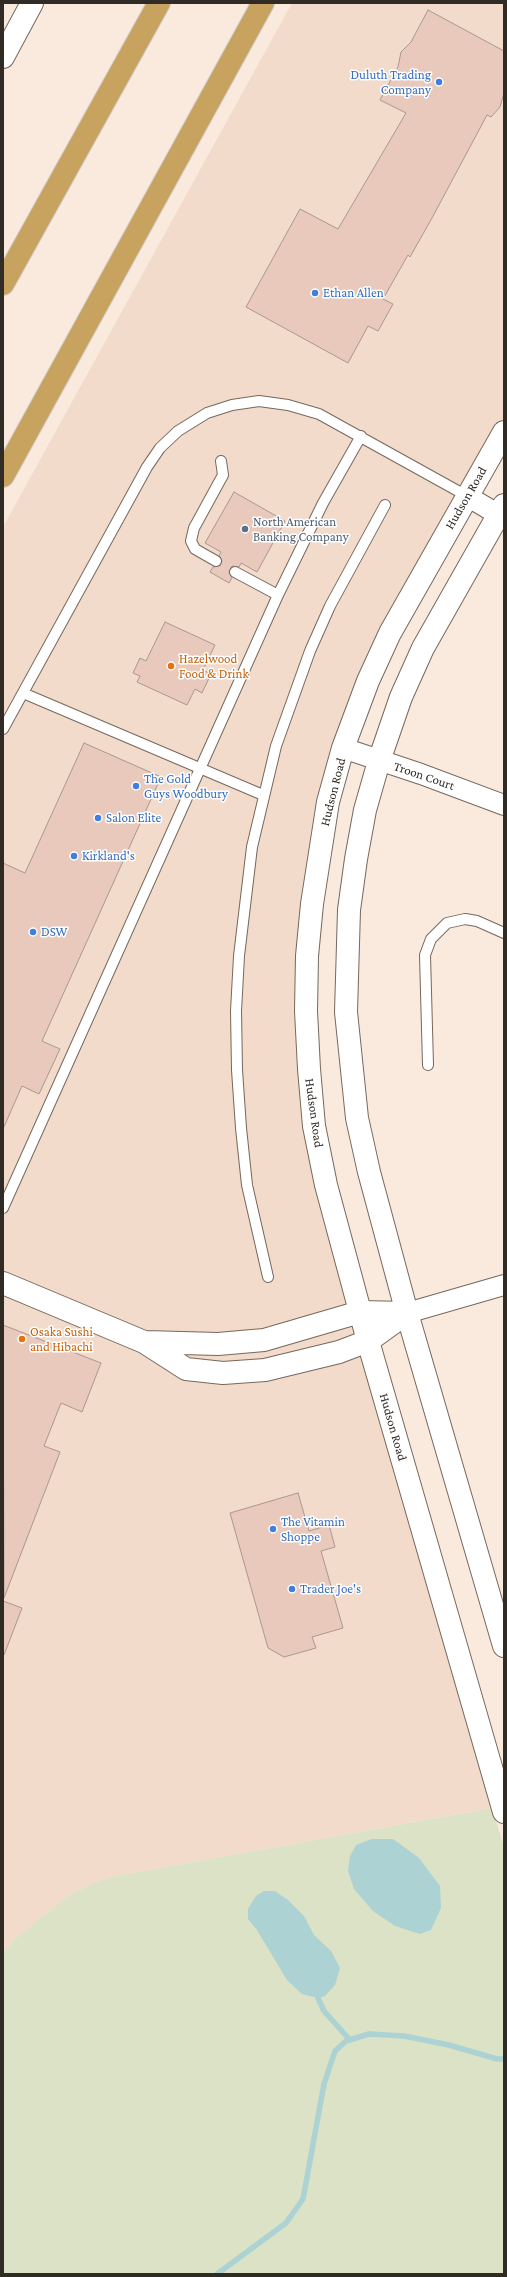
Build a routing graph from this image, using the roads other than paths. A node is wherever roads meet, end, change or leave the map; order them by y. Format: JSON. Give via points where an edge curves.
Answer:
{"nodes":[{"id":1,"x":32,"y":3,"type":"edge"},
{"id":2,"x":159,"y":3,"type":"edge"},
{"id":3,"x":264,"y":3,"type":"edge"},
{"id":4,"x":3,"y":57,"type":"edge"},
{"id":5,"x":3,"y":284,"type":"edge"},
{"id":6,"x":504,"y":432,"type":"edge"},
{"id":7,"x":361,"y":436,"type":"junction"},
{"id":8,"x":221,"y":460,"type":"dead end"},
{"id":9,"x":3,"y":476,"type":"edge"},
{"id":10,"x":467,"y":496,"type":"junction"},
{"id":11,"x":385,"y":505,"type":"dead end"},
{"id":12,"x":502,"y":512,"type":"edge"},
{"id":13,"x":216,"y":561,"type":"dead end"},
{"id":14,"x":235,"y":572,"type":"dead end"},
{"id":15,"x":278,"y":595,"type":"junction"},
{"id":16,"x":23,"y":693,"type":"junction"},
{"id":17,"x":3,"y":729,"type":"edge"},
{"id":18,"x":343,"y":748,"type":"junction"},
{"id":19,"x":379,"y":761,"type":"junction"},
{"id":20,"x":200,"y":768,"type":"junction"},
{"id":21,"x":263,"y":795,"type":"junction"},
{"id":22,"x":504,"y":805,"type":"edge"},
{"id":23,"x":504,"y":933,"type":"edge"},
{"id":24,"x":428,"y":1065,"type":"dead end"},
{"id":25,"x":3,"y":1208,"type":"edge"},
{"id":26,"x":268,"y":1277,"type":"dead end"},
{"id":27,"x":3,"y":1284,"type":"edge"},
{"id":28,"x":504,"y":1285,"type":"edge"},
{"id":29,"x":360,"y":1312,"type":"junction"},
{"id":30,"x":407,"y":1313,"type":"junction"},
{"id":31,"x":368,"y":1341,"type":"junction"},
{"id":32,"x":144,"y":1342,"type":"junction"},
{"id":33,"x":504,"y":1646,"type":"edge"},
{"id":34,"x":504,"y":1812,"type":"edge"}],
"edges":[{"from":1,"to":4,"type":"street"},
{"from":2,"to":5,"type":"highway"},
{"from":3,"to":9,"type":"highway"},
{"from":6,"to":10,"type":"street","name":"Hudson Road"},
{"from":7,"to":10,"type":"lane"},
{"from":7,"to":15,"type":"lane","via":[[323,503]]},
{"from":7,"to":16,"type":"lane","via":[[319,414],[288,405],[259,401],[232,405],[207,413],[178,431],[160,448],[147,467]]},
{"from":8,"to":13,"type":"lane","via":[[223,474],[194,528],[191,541],[195,549]]},
{"from":10,"to":12,"type":"street"},
{"from":10,"to":18,"type":"street","name":"Hudson Road","via":[[390,633],[368,681]]},
{"from":11,"to":21,"type":"lane","via":[[330,606],[310,651],[276,746]]},
{"from":12,"to":19,"type":"street","via":[[423,648],[401,697]]},
{"from":14,"to":15,"type":"lane"},
{"from":15,"to":20,"type":"lane"},
{"from":16,"to":17,"type":"lane"},
{"from":16,"to":20,"type":"lane"},
{"from":18,"to":19,"type":"street","name":"Troon Court"},
{"from":18,"to":29,"type":"street","name":"Hudson Road","via":[[328,802],[312,904],[307,956],[307,1018],[314,1126],[326,1185]]},
{"from":19,"to":22,"type":"street","name":"Troon Court"},
{"from":19,"to":30,"type":"street","via":[[365,810],[349,910],[346,1012],[357,1118]]},
{"from":20,"to":21,"type":"lane"},
{"from":20,"to":25,"type":"lane"},
{"from":21,"to":26,"type":"lane","via":[[245,898],[236,1012],[245,1163]]},
{"from":23,"to":24,"type":"lane","via":[[478,921],[465,919],[447,923],[431,939],[425,955]]},
{"from":27,"to":32,"type":"street"},
{"from":28,"to":30,"type":"street"},
{"from":29,"to":30,"type":"street"},
{"from":29,"to":31,"type":"street","name":"Hudson Road"},
{"from":29,"to":32,"type":"street","via":[[264,1340],[218,1344]]},
{"from":30,"to":31,"type":"street"},
{"from":30,"to":33,"type":"street"},
{"from":31,"to":32,"type":"street","via":[[340,1352],[265,1370],[223,1373],[186,1369]]},
{"from":31,"to":34,"type":"street","name":"Hudson Road"}]}
